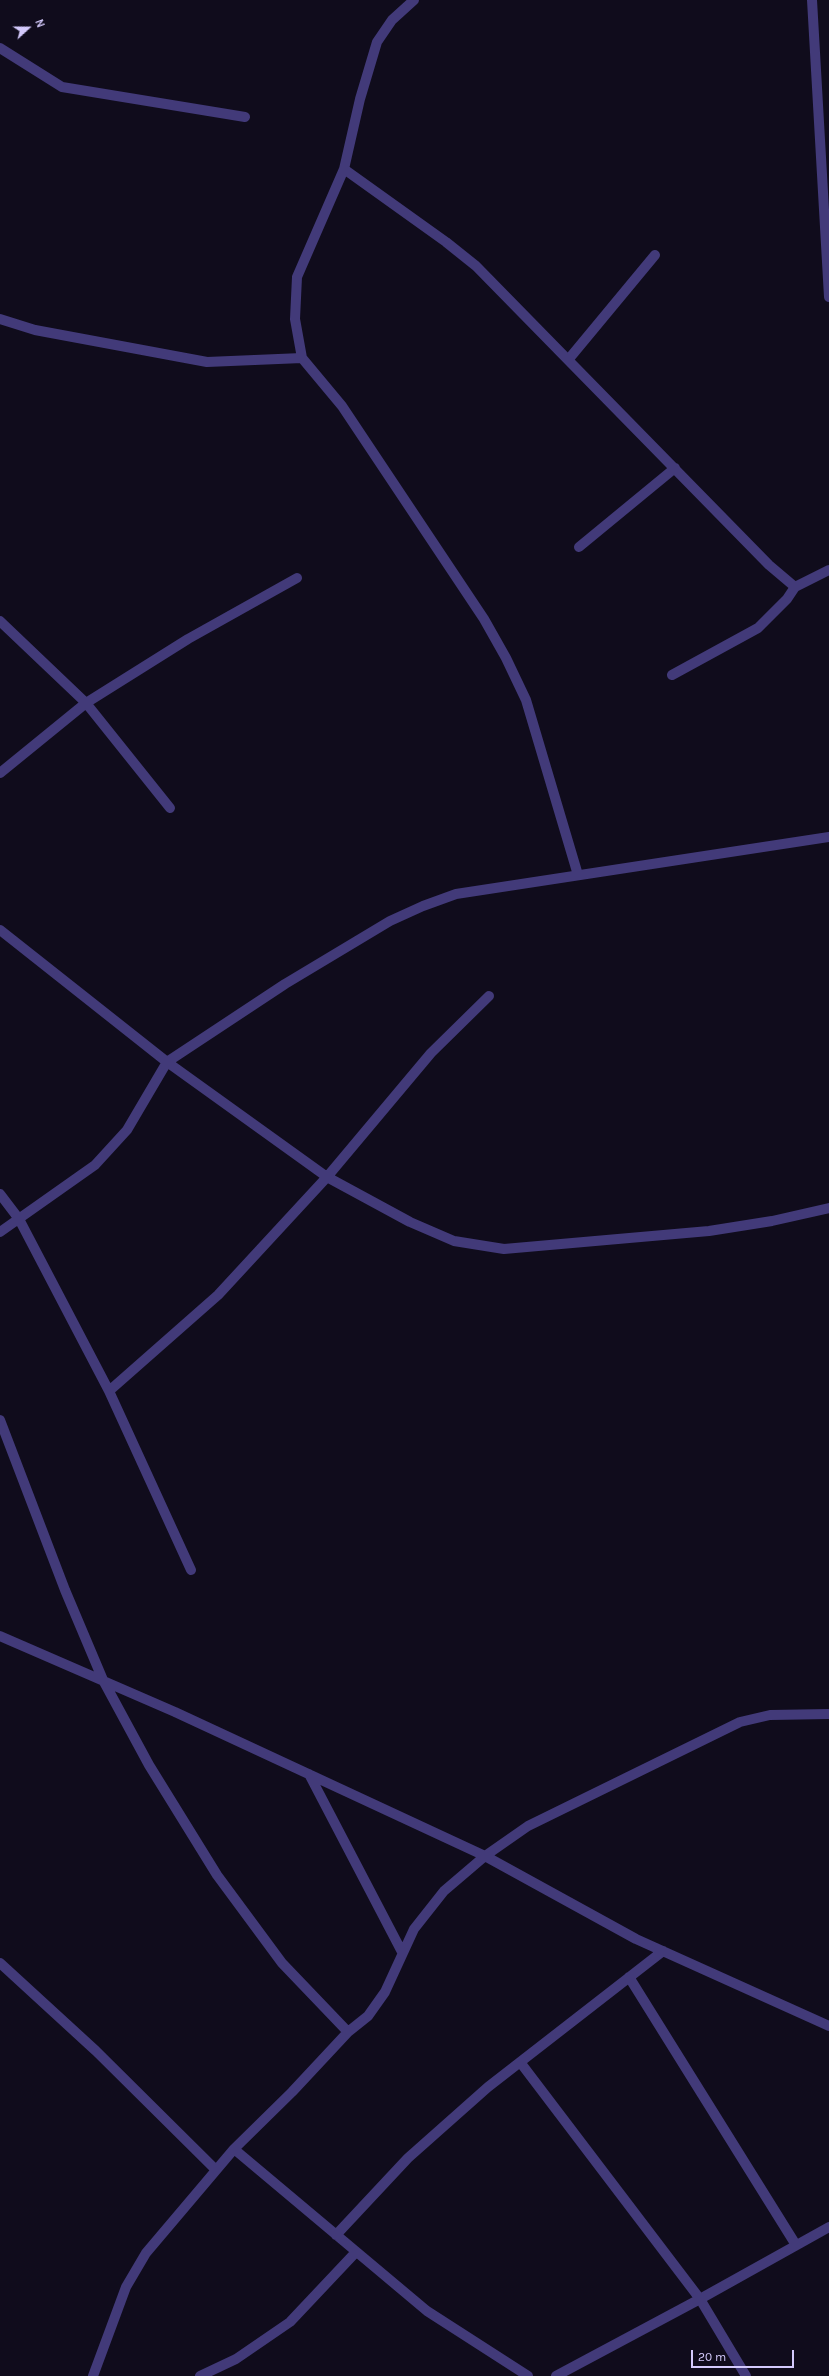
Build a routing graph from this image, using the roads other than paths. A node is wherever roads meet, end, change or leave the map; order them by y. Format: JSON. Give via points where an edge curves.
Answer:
{"nodes":[{"id":1,"x":414,"y":0,"type":"edge"},
{"id":2,"x":812,"y":0,"type":"edge"},
{"id":3,"x":0,"y":48,"type":"edge"},
{"id":4,"x":246,"y":117,"type":"dead end"},
{"id":5,"x":344,"y":169,"type":"junction"},
{"id":6,"x":655,"y":255,"type":"dead end"},
{"id":7,"x":829,"y":297,"type":"edge"},
{"id":8,"x":0,"y":319,"type":"edge"},
{"id":9,"x":302,"y":358,"type":"junction"},
{"id":10,"x":568,"y":360,"type":"junction"},
{"id":11,"x":675,"y":468,"type":"junction"},
{"id":12,"x":579,"y":547,"type":"dead end"},
{"id":13,"x":829,"y":570,"type":"edge"},
{"id":14,"x":297,"y":578,"type":"dead end"},
{"id":15,"x":795,"y":587,"type":"junction"},
{"id":16,"x":0,"y":620,"type":"edge"},
{"id":17,"x":672,"y":675,"type":"dead end"},
{"id":18,"x":86,"y":703,"type":"junction"},
{"id":19,"x":0,"y":773,"type":"edge"},
{"id":20,"x":170,"y":808,"type":"dead end"},
{"id":21,"x":829,"y":836,"type":"edge"},
{"id":22,"x":578,"y":875,"type":"junction"},
{"id":23,"x":0,"y":930,"type":"edge"},
{"id":24,"x":489,"y":996,"type":"dead end"},
{"id":25,"x":167,"y":1062,"type":"junction"},
{"id":26,"x":327,"y":1177,"type":"junction"},
{"id":27,"x":0,"y":1194,"type":"edge"},
{"id":28,"x":829,"y":1208,"type":"edge"},
{"id":29,"x":19,"y":1219,"type":"junction"},
{"id":30,"x":0,"y":1232,"type":"edge"},
{"id":31,"x":109,"y":1391,"type":"junction"},
{"id":32,"x":0,"y":1420,"type":"edge"},
{"id":33,"x":191,"y":1570,"type":"dead end"},
{"id":34,"x":0,"y":1636,"type":"edge"},
{"id":35,"x":103,"y":1680,"type":"junction"},
{"id":36,"x":829,"y":1714,"type":"edge"},
{"id":37,"x":309,"y":1774,"type":"junction"},
{"id":38,"x":484,"y":1856,"type":"junction"},
{"id":39,"x":662,"y":1951,"type":"junction"},
{"id":40,"x":402,"y":1952,"type":"junction"},
{"id":41,"x":0,"y":1963,"type":"edge"},
{"id":42,"x":629,"y":1977,"type":"junction"},
{"id":43,"x":829,"y":2026,"type":"edge"},
{"id":44,"x":348,"y":2032,"type":"junction"},
{"id":45,"x":520,"y":2062,"type":"junction"},
{"id":46,"x":234,"y":2149,"type":"junction"},
{"id":47,"x":216,"y":2170,"type":"junction"},
{"id":48,"x":829,"y":2227,"type":"edge"},
{"id":49,"x":336,"y":2235,"type":"junction"},
{"id":50,"x":796,"y":2245,"type":"junction"},
{"id":51,"x":356,"y":2252,"type":"junction"},
{"id":52,"x":700,"y":2299,"type":"junction"},
{"id":53,"x":567,"y":2373,"type":"edge"},
{"id":54,"x":93,"y":2376,"type":"edge"},
{"id":55,"x":200,"y":2376,"type":"edge"},
{"id":56,"x":528,"y":2376,"type":"edge"},
{"id":57,"x":556,"y":2376,"type":"edge"},
{"id":58,"x":746,"y":2376,"type":"edge"}],
"edges":[{"from":1,"to":5,"type":"street","via":[[392,20],[377,42],[360,99]]},
{"from":2,"to":7,"type":"street"},
{"from":3,"to":4,"type":"street","via":[[62,87]]},
{"from":5,"to":9,"type":"street","via":[[297,277],[295,319]]},
{"from":5,"to":10,"type":"street","via":[[476,266]]},
{"from":6,"to":10,"type":"street"},
{"from":8,"to":9,"type":"street","via":[[35,330],[207,362]]},
{"from":9,"to":22,"type":"street","via":[[342,406],[484,619],[506,658],[526,700]]},
{"from":10,"to":11,"type":"street"},
{"from":11,"to":12,"type":"street"},
{"from":11,"to":15,"type":"street","via":[[769,565]]},
{"from":13,"to":15,"type":"street"},
{"from":14,"to":18,"type":"street","via":[[188,639]]},
{"from":15,"to":17,"type":"street","via":[[787,599],[758,628]]},
{"from":16,"to":18,"type":"street"},
{"from":18,"to":19,"type":"street"},
{"from":18,"to":20,"type":"street"},
{"from":21,"to":22,"type":"street"},
{"from":22,"to":25,"type":"street","via":[[456,894],[390,921],[285,984]]},
{"from":23,"to":25,"type":"street"},
{"from":24,"to":26,"type":"street","via":[[431,1053]]},
{"from":25,"to":26,"type":"street"},
{"from":25,"to":29,"type":"street","via":[[127,1130],[95,1165]]},
{"from":26,"to":28,"type":"street","via":[[410,1222],[454,1241],[504,1249],[709,1231],[772,1221]]},
{"from":26,"to":31,"type":"street","via":[[218,1295]]},
{"from":27,"to":29,"type":"street"},
{"from":29,"to":30,"type":"street"},
{"from":29,"to":31,"type":"street"},
{"from":31,"to":33,"type":"street"},
{"from":32,"to":35,"type":"street","via":[[65,1590]]},
{"from":34,"to":35,"type":"street"},
{"from":35,"to":37,"type":"street"},
{"from":35,"to":44,"type":"street","via":[[149,1765],[217,1875],[282,1963]]},
{"from":36,"to":38,"type":"street","via":[[770,1715],[740,1722],[528,1826]]},
{"from":37,"to":38,"type":"street"},
{"from":37,"to":40,"type":"street"},
{"from":38,"to":39,"type":"street"},
{"from":38,"to":40,"type":"street","via":[[444,1891],[414,1929]]},
{"from":39,"to":42,"type":"street"},
{"from":39,"to":43,"type":"street"},
{"from":40,"to":44,"type":"street","via":[[385,1992],[368,2016]]},
{"from":41,"to":47,"type":"street","via":[[96,2051]]},
{"from":42,"to":45,"type":"street"},
{"from":42,"to":50,"type":"street"},
{"from":44,"to":46,"type":"street"},
{"from":45,"to":49,"type":"street","via":[[408,2158]]},
{"from":45,"to":52,"type":"street"},
{"from":46,"to":47,"type":"street"},
{"from":46,"to":49,"type":"street"},
{"from":47,"to":54,"type":"street","via":[[146,2253],[126,2287]]},
{"from":48,"to":50,"type":"street"},
{"from":49,"to":51,"type":"street"},
{"from":50,"to":52,"type":"street"},
{"from":51,"to":55,"type":"street","via":[[290,2322],[236,2359]]},
{"from":51,"to":56,"type":"street","via":[[427,2311]]},
{"from":52,"to":53,"type":"street"},
{"from":52,"to":58,"type":"street"},
{"from":53,"to":57,"type":"street"}]}
